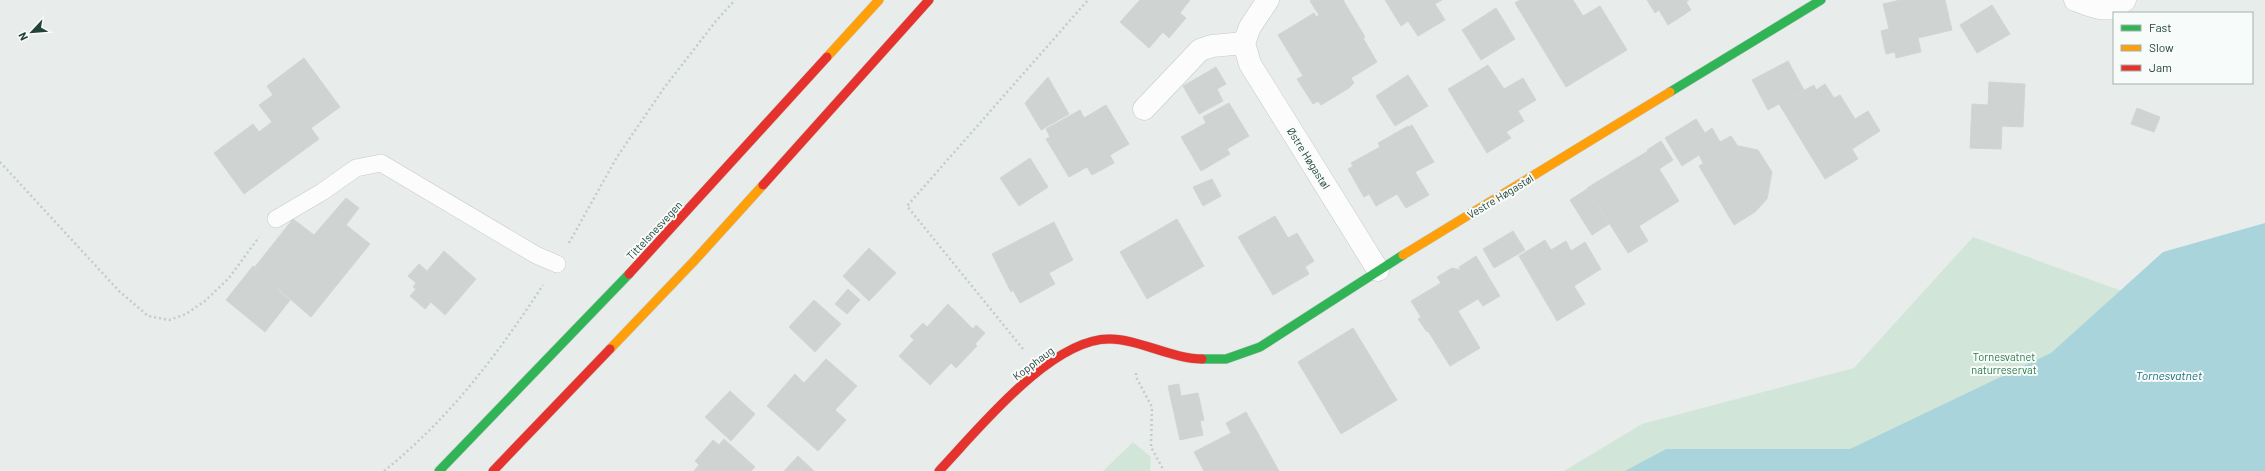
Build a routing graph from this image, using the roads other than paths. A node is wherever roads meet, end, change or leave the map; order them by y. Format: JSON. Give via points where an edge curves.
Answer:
{"nodes":[{"id":1,"x":880,"y":0,"type":"edge"},
{"id":2,"x":929,"y":0,"type":"edge"},
{"id":3,"x":1268,"y":0,"type":"edge"},
{"id":4,"x":1821,"y":0,"type":"edge"},
{"id":5,"x":2075,"y":0,"type":"edge"},
{"id":6,"x":2125,"y":0,"type":"edge"},
{"id":7,"x":1244,"y":44,"type":"junction"},
{"id":8,"x":1144,"y":109,"type":"dead end"},
{"id":9,"x":276,"y":219,"type":"road end"},
{"id":10,"x":557,"y":264,"type":"road end"},
{"id":11,"x":1378,"y":270,"type":"junction"},
{"id":12,"x":1170,"y":353,"type":"joint"},
{"id":13,"x":439,"y":471,"type":"edge"},
{"id":14,"x":493,"y":471,"type":"edge"},
{"id":15,"x":939,"y":471,"type":"edge"}],
"edges":[{"from":1,"to":13,"type":"main road","name":"Tittelsnesvegen","via":[[667,234]]},
{"from":2,"to":14,"type":"main road","via":[[695,260]]},
{"from":3,"to":7,"type":"street","via":[[1250,27]]},
{"from":4,"to":11,"type":"main road","name":"Vestre Høgastøl"},
{"from":5,"to":6,"type":"street","via":[[2104,10],[2116,7]]},
{"from":7,"to":8,"type":"street","via":[[1212,46],[1200,50]]},
{"from":7,"to":11,"type":"street","name":"Østre Høgastøl","via":[[1250,64]]},
{"from":9,"to":10,"type":"lane","via":[[356,168],[381,164],[536,255]]},
{"from":11,"to":12,"type":"main road","name":"Vestre Høgastøl","via":[[1260,347],[1226,359],[1195,359]]},
{"from":12,"to":15,"type":"main road","name":"Kopphaug","via":[[1112,339],[1095,340],[1078,346],[1040,370],[1018,388]]}]}
